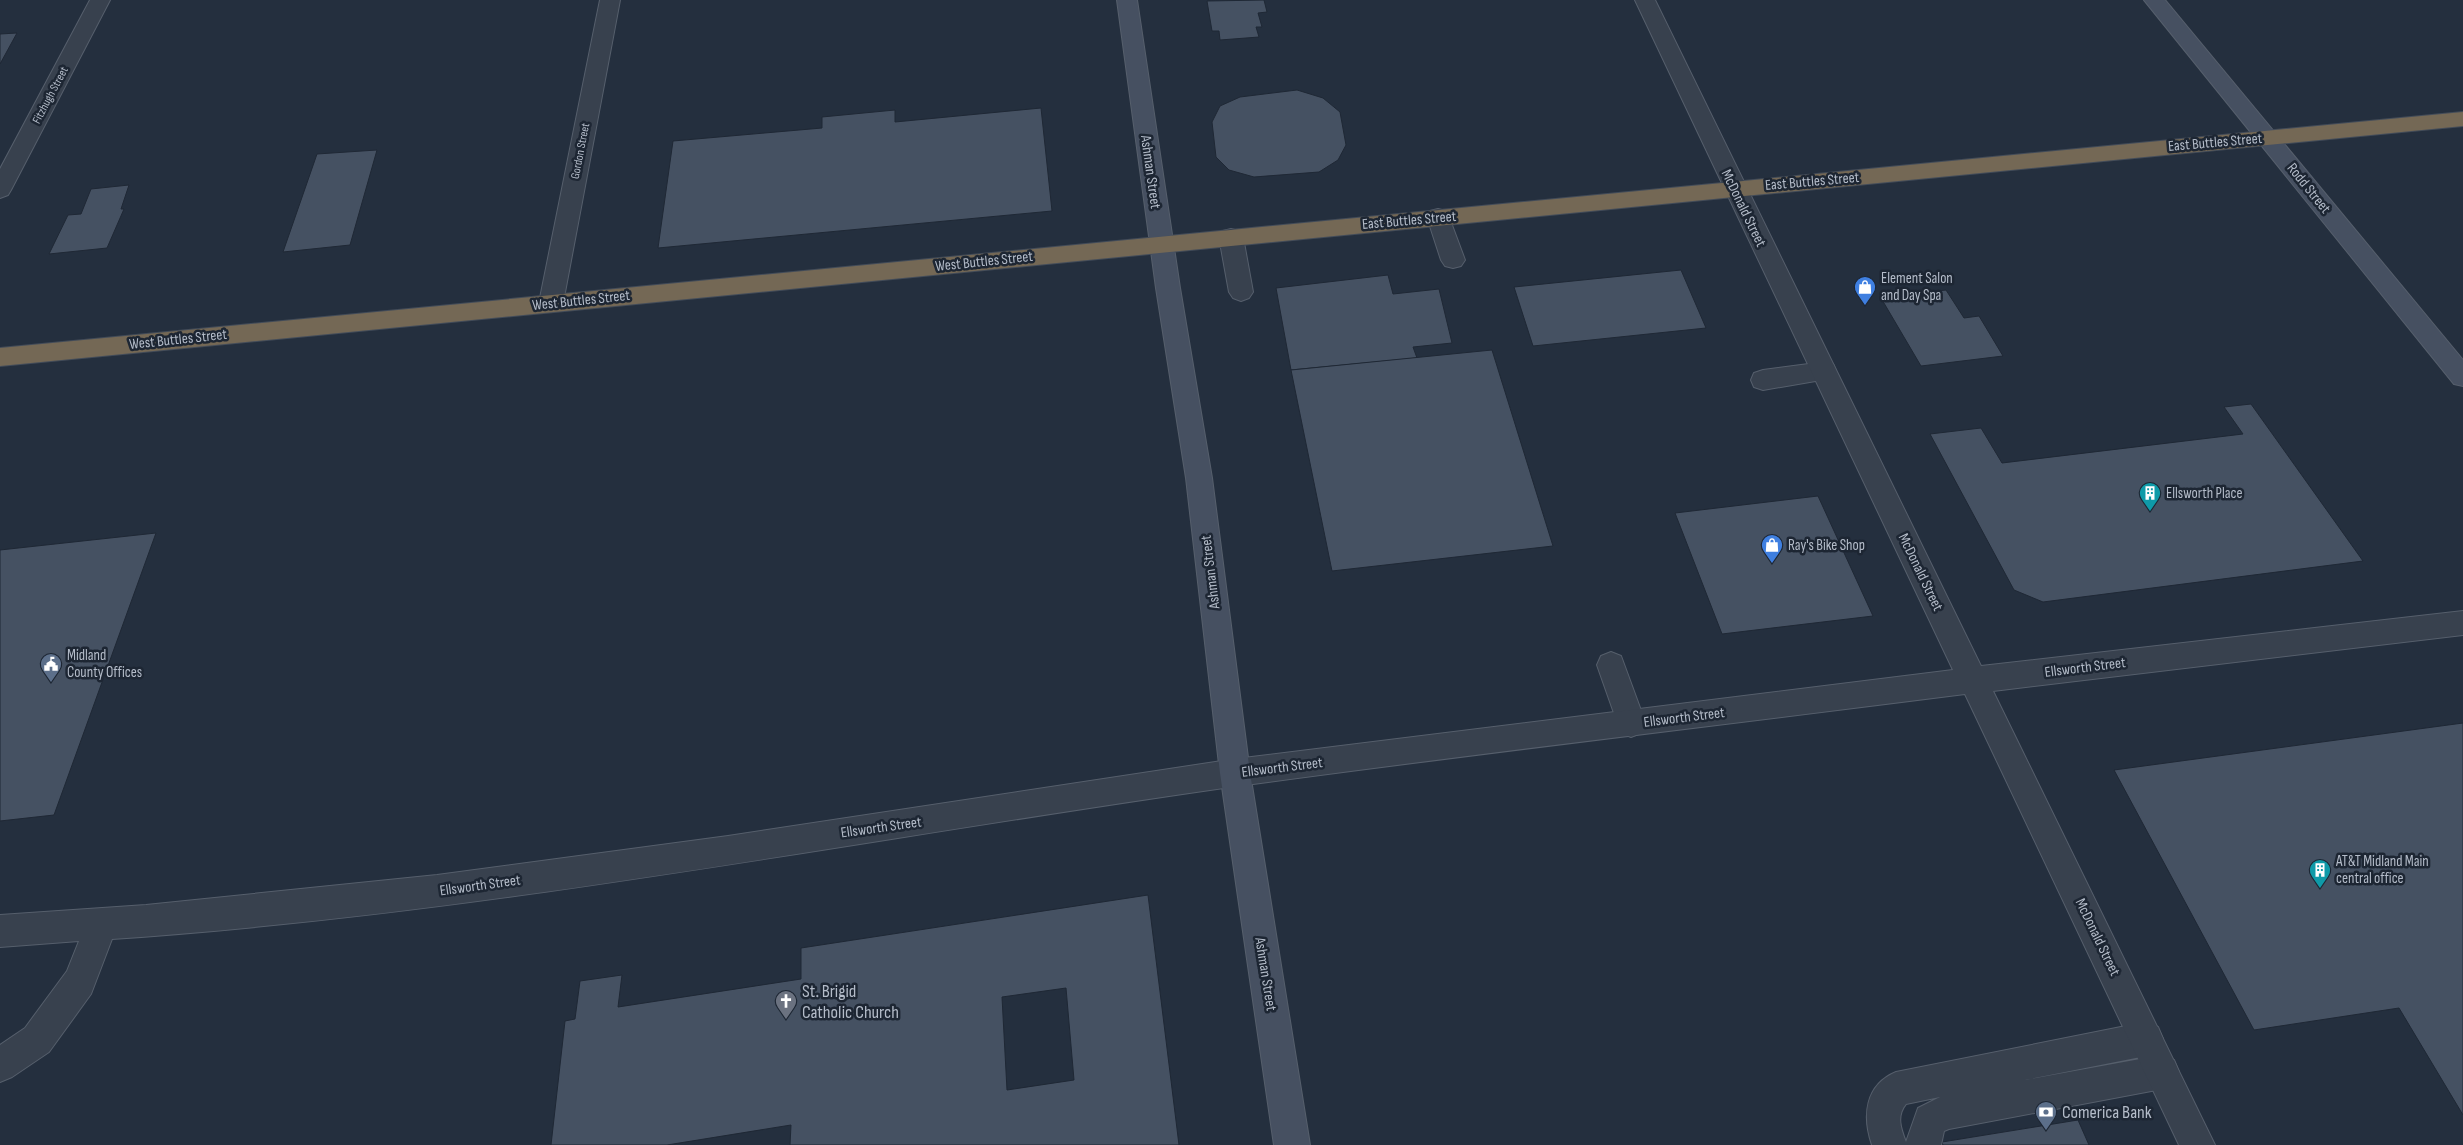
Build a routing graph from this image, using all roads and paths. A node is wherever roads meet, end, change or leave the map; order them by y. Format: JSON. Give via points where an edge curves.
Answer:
{"nodes":[{"id":1,"x":100,"y":0,"type":"edge"},
{"id":2,"x":610,"y":0,"type":"edge"},
{"id":3,"x":1128,"y":0,"type":"edge"},
{"id":4,"x":1645,"y":0,"type":"edge"},
{"id":5,"x":2154,"y":0,"type":"edge"},
{"id":6,"x":2463,"y":119,"type":"edge"},
{"id":7,"x":2267,"y":138,"type":"junction"},
{"id":8,"x":1734,"y":188,"type":"junction"},
{"id":9,"x":0,"y":190,"type":"edge"},
{"id":10,"x":1438,"y":217,"type":"junction"},
{"id":11,"x":1230,"y":237,"type":"junction"},
{"id":12,"x":1161,"y":243,"type":"junction"},
{"id":13,"x":1453,"y":260,"type":"dead end"},
{"id":14,"x":1241,"y":292,"type":"dead end"},
{"id":15,"x":550,"y":303,"type":"junction"},
{"id":16,"x":0,"y":356,"type":"edge"},
{"id":17,"x":1824,"y":371,"type":"junction"},
{"id":18,"x":2463,"y":377,"type":"edge"},
{"id":19,"x":1763,"y":380,"type":"dead end"},
{"id":20,"x":2463,"y":622,"type":"edge"},
{"id":21,"x":1611,"y":666,"type":"dead end"},
{"id":22,"x":1974,"y":680,"type":"junction"},
{"id":23,"x":1631,"y":724,"type":"junction"},
{"id":24,"x":1235,"y":773,"type":"junction"},
{"id":25,"x":102,"y":925,"type":"junction"},
{"id":26,"x":0,"y":930,"type":"edge"},
{"id":27,"x":2146,"y":1039,"type":"junction"},
{"id":28,"x":0,"y":1065,"type":"edge"},
{"id":29,"x":2162,"y":1072,"type":"junction"},
{"id":30,"x":1292,"y":1145,"type":"edge"},
{"id":31,"x":1890,"y":1145,"type":"edge"},
{"id":32,"x":1923,"y":1145,"type":"edge"},
{"id":33,"x":2197,"y":1145,"type":"edge"}],
"edges":[{"from":1,"to":9,"type":"street","name":"Fitzhugh Street"},
{"from":2,"to":15,"type":"street","name":"Gordon Street"},
{"from":3,"to":12,"type":"street","name":"Ashman Street"},
{"from":4,"to":8,"type":"street","name":"McDonald Street"},
{"from":5,"to":7,"type":"street","name":"Rodd Street"},
{"from":6,"to":7,"type":"highway","name":"East Buttles Street"},
{"from":7,"to":8,"type":"highway","name":"East Buttles Street"},
{"from":7,"to":18,"type":"street","name":"Rodd Street"},
{"from":8,"to":10,"type":"highway","name":"East Buttles Street"},
{"from":8,"to":17,"type":"street","name":"McDonald Street"},
{"from":10,"to":11,"type":"highway","name":"East Buttles Street"},
{"from":10,"to":13,"type":"street"},
{"from":11,"to":12,"type":"highway","name":"East Buttles Street"},
{"from":11,"to":14,"type":"street"},
{"from":12,"to":15,"type":"highway","name":"West Buttles Street"},
{"from":12,"to":24,"type":"street","name":"Ashman Street","via":[[1199,478]]},
{"from":15,"to":16,"type":"highway","name":"West Buttles Street"},
{"from":17,"to":19,"type":"street"},
{"from":17,"to":22,"type":"street","name":"McDonald Street"},
{"from":20,"to":22,"type":"street","name":"Ellsworth Street"},
{"from":21,"to":23,"type":"street"},
{"from":22,"to":23,"type":"street","name":"Ellsworth Street"},
{"from":22,"to":27,"type":"street","name":"McDonald Street"},
{"from":23,"to":24,"type":"street","name":"Ellsworth Street"},
{"from":24,"to":25,"type":"street","name":"Ellsworth Street","via":[[440,891]]},
{"from":24,"to":30,"type":"street","name":"Ashman Street"},
{"from":25,"to":26,"type":"street","name":"Ellsworth Street"},
{"from":25,"to":28,"type":"street","via":[[79,982],[37,1040]]},
{"from":27,"to":29,"type":"street","name":"McDonald Street"},
{"from":27,"to":31,"type":"street","via":[[1896,1089],[1884,1103],[1881,1123]]},
{"from":29,"to":32,"type":"street","via":[[1946,1112],[1930,1120]]},
{"from":29,"to":33,"type":"street","name":"McDonald Street"}]}
